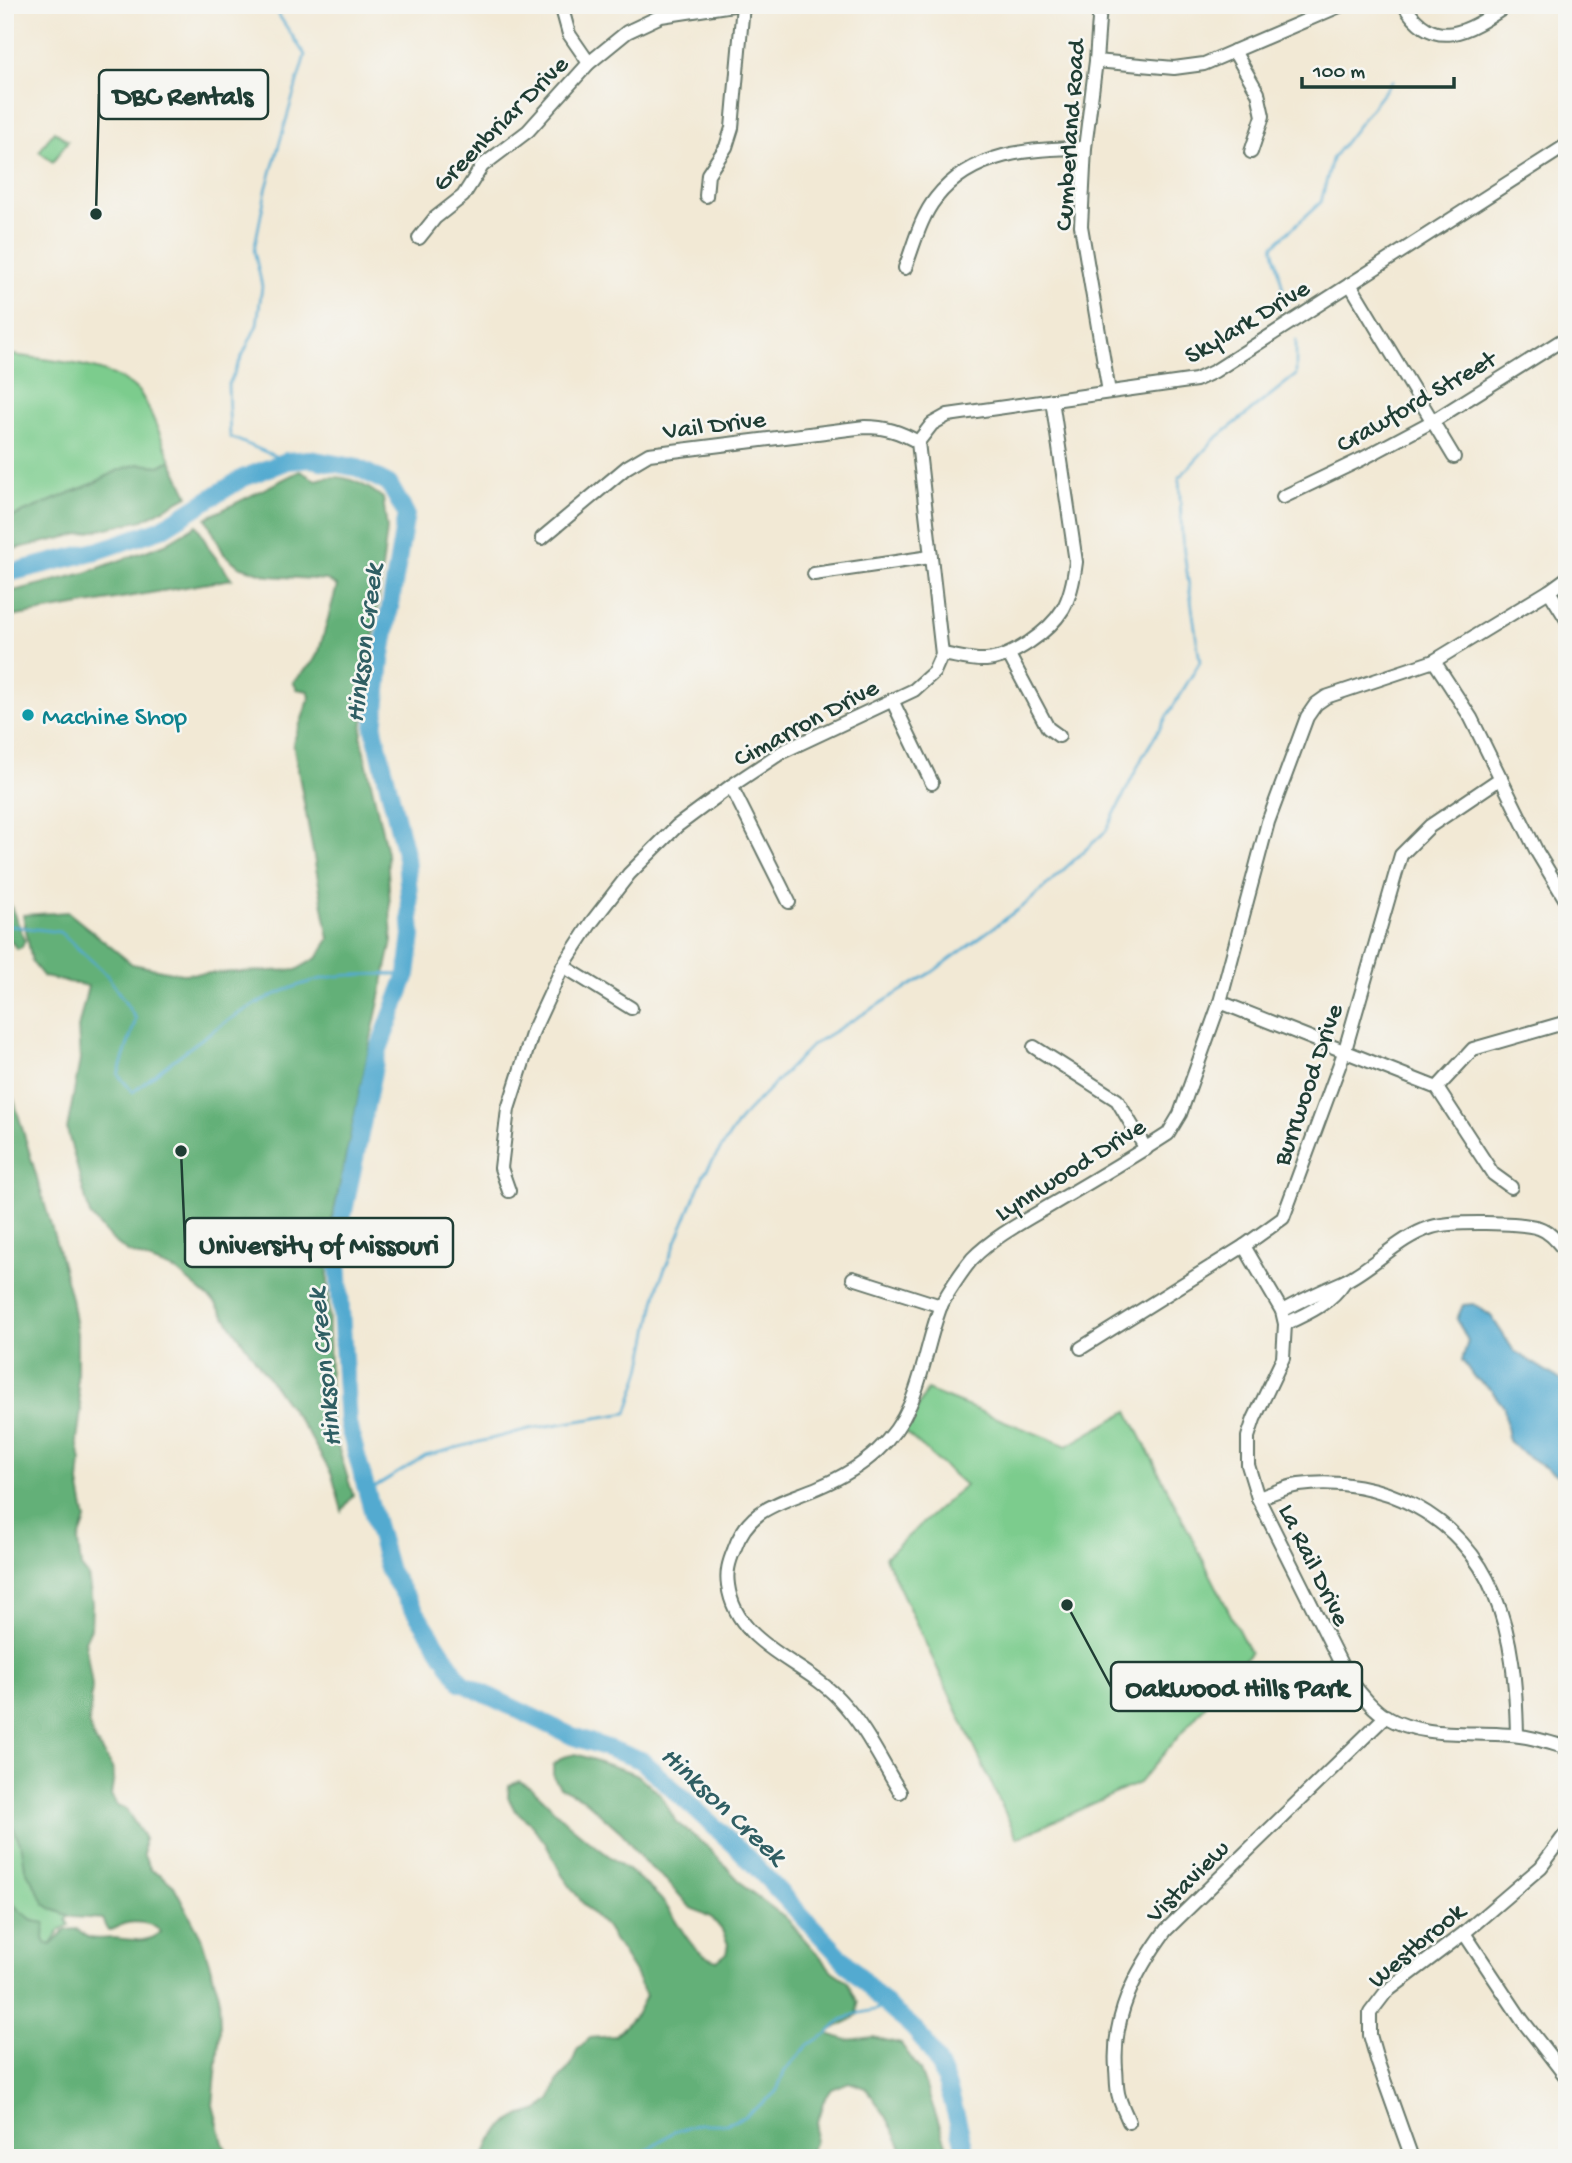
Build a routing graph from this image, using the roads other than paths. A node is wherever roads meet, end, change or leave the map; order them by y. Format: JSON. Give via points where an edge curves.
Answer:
{"nodes":[{"id":1,"x":561,"y":5,"type":"edge"},
{"id":2,"x":733,"y":5,"type":"edge"},
{"id":3,"x":743,"y":5,"type":"edge"},
{"id":4,"x":1100,"y":5,"type":"edge"},
{"id":5,"x":1342,"y":5,"type":"edge"},
{"id":6,"x":1404,"y":5,"type":"edge"},
{"id":7,"x":1508,"y":5,"type":"edge"},
{"id":8,"x":1234,"y":51,"type":"junction"},
{"id":9,"x":1096,"y":61,"type":"junction"},
{"id":10,"x":589,"y":63,"type":"junction"},
{"id":11,"x":1567,"y":145,"type":"edge"},
{"id":12,"x":1086,"y":148,"type":"junction"},
{"id":13,"x":1251,"y":152,"type":"dead end"},
{"id":14,"x":706,"y":196,"type":"dead end"},
{"id":15,"x":419,"y":238,"type":"dead end"},
{"id":16,"x":905,"y":268,"type":"dead end"},
{"id":17,"x":1350,"y":284,"type":"junction"},
{"id":18,"x":1567,"y":337,"type":"edge"},
{"id":19,"x":1109,"y":392,"type":"junction"},
{"id":20,"x":1052,"y":400,"type":"junction"},
{"id":21,"x":1433,"y":421,"type":"junction"},
{"id":22,"x":918,"y":442,"type":"junction"},
{"id":23,"x":1454,"y":457,"type":"dead end"},
{"id":24,"x":1283,"y":497,"type":"dead end"},
{"id":25,"x":542,"y":538,"type":"dead end"},
{"id":26,"x":930,"y":557,"type":"junction"},
{"id":27,"x":814,"y":574,"type":"dead end"},
{"id":28,"x":1567,"y":578,"type":"edge"},
{"id":29,"x":1549,"y":592,"type":"junction"},
{"id":30,"x":1567,"y":620,"type":"edge"},
{"id":31,"x":942,"y":654,"type":"junction"},
{"id":32,"x":1009,"y":655,"type":"junction"},
{"id":33,"x":1434,"y":661,"type":"junction"},
{"id":34,"x":892,"y":701,"type":"junction"},
{"id":35,"x":1059,"y":736,"type":"dead end"},
{"id":36,"x":1501,"y":778,"type":"junction"},
{"id":37,"x":932,"y":783,"type":"dead end"},
{"id":38,"x":731,"y":786,"type":"junction"},
{"id":39,"x":789,"y":902,"type":"dead end"},
{"id":40,"x":1567,"y":902,"type":"edge"},
{"id":41,"x":563,"y":967,"type":"junction"},
{"id":42,"x":1220,"y":1002,"type":"junction"},
{"id":43,"x":631,"y":1008,"type":"dead end"},
{"id":44,"x":1567,"y":1022,"type":"edge"},
{"id":45,"x":1034,"y":1047,"type":"dead end"},
{"id":46,"x":1345,"y":1051,"type":"junction"},
{"id":47,"x":1437,"y":1088,"type":"junction"},
{"id":48,"x":1146,"y":1149,"type":"junction"},
{"id":49,"x":1511,"y":1187,"type":"dead end"},
{"id":50,"x":509,"y":1191,"type":"dead end"},
{"id":51,"x":1244,"y":1246,"type":"junction"},
{"id":52,"x":1567,"y":1253,"type":"edge"},
{"id":53,"x":853,"y":1278,"type":"dead end"},
{"id":54,"x":1345,"y":1280,"type":"junction"},
{"id":55,"x":941,"y":1306,"type":"junction"},
{"id":56,"x":1282,"y":1311,"type":"junction"},
{"id":57,"x":1285,"y":1324,"type":"junction"},
{"id":58,"x":1081,"y":1348,"type":"dead end"},
{"id":59,"x":1258,"y":1498,"type":"junction"},
{"id":60,"x":1386,"y":1716,"type":"junction"},
{"id":61,"x":1517,"y":1735,"type":"junction"},
{"id":62,"x":1567,"y":1748,"type":"edge"},
{"id":63,"x":900,"y":1792,"type":"dead end"},
{"id":64,"x":1567,"y":1832,"type":"edge"},
{"id":65,"x":1464,"y":1933,"type":"junction"},
{"id":66,"x":1567,"y":2078,"type":"edge"},
{"id":67,"x":1129,"y":2122,"type":"dead end"},
{"id":68,"x":1412,"y":2158,"type":"edge"}],
"edges":[{"from":1,"to":10,"type":"street","via":[[569,34]]},
{"from":2,"to":10,"type":"street","name":"Greenbriar Drive","via":[[661,16],[627,32]]},
{"from":3,"to":14,"type":"street","via":[[732,128],[708,174]]},
{"from":4,"to":9,"type":"street","name":"Cumberland Road"},
{"from":5,"to":8,"type":"street"},
{"from":6,"to":7,"type":"street","via":[[1421,27],[1453,34],[1471,29]]},
{"from":8,"to":9,"type":"street","via":[[1204,64],[1174,68]]},
{"from":8,"to":13,"type":"street","via":[[1258,93],[1263,116]]},
{"from":9,"to":12,"type":"street","name":"Cumberland Road"},
{"from":10,"to":15,"type":"street","name":"Greenbriar Drive","via":[[528,131],[482,166],[463,196]]},
{"from":11,"to":17,"type":"street","name":"Skylark Drive"},
{"from":12,"to":16,"type":"street","via":[[1014,151],[960,175],[935,199]]},
{"from":12,"to":19,"type":"street","name":"Cumberland Road","via":[[1080,226]]},
{"from":17,"to":19,"type":"street","name":"Skylark Drive","via":[[1196,380]]},
{"from":17,"to":21,"type":"street"},
{"from":18,"to":21,"type":"street","name":"Crawford Street"},
{"from":19,"to":20,"type":"street","name":"Skylark Drive"},
{"from":20,"to":22,"type":"street","name":"Skylark Drive","via":[[948,415],[932,424]]},
{"from":20,"to":32,"type":"street","via":[[1076,562],[1072,587],[1062,611],[1040,634]]},
{"from":21,"to":23,"type":"street"},
{"from":21,"to":24,"type":"street","name":"Crawford Street"},
{"from":22,"to":25,"type":"street","name":"Vail Drive","via":[[883,427],[865,427],[649,454]]},
{"from":22,"to":26,"type":"street"},
{"from":26,"to":27,"type":"street"},
{"from":26,"to":31,"type":"street"},
{"from":28,"to":29,"type":"street","name":"Lynnwood Drive"},
{"from":29,"to":30,"type":"street"},
{"from":29,"to":33,"type":"street","name":"Lynnwood Drive"},
{"from":31,"to":32,"type":"street","via":[[984,660]]},
{"from":31,"to":34,"type":"street","name":"Cimarron Drive","via":[[934,672]]},
{"from":32,"to":35,"type":"street","via":[[1048,728]]},
{"from":33,"to":36,"type":"street","via":[[1471,718]]},
{"from":33,"to":42,"type":"street","name":"Lynnwood Drive","via":[[1326,697],[1307,717],[1268,822]]},
{"from":34,"to":37,"type":"street"},
{"from":34,"to":38,"type":"street","name":"Cimarron Drive","via":[[782,752]]},
{"from":36,"to":40,"type":"street"},
{"from":36,"to":46,"type":"street","name":"Burrwood Drive","via":[[1430,826],[1401,855]]},
{"from":38,"to":39,"type":"street"},
{"from":38,"to":41,"type":"street","name":"Cimarron Drive","via":[[677,826],[629,874]]},
{"from":41,"to":43,"type":"street"},
{"from":41,"to":50,"type":"street","name":"Cimarron Drive","via":[[533,1031],[508,1109],[501,1168]]},
{"from":42,"to":46,"type":"street"},
{"from":42,"to":48,"type":"street","name":"Lynnwood Drive","via":[[1180,1114],[1168,1134]]},
{"from":44,"to":47,"type":"street","via":[[1472,1049]]},
{"from":45,"to":48,"type":"street","via":[[1117,1100]]},
{"from":46,"to":47,"type":"street"},
{"from":46,"to":51,"type":"street","name":"Burrwood Drive","via":[[1283,1218]]},
{"from":47,"to":49,"type":"street","via":[[1493,1174]]},
{"from":48,"to":55,"type":"street","name":"Lynnwood Drive","via":[[1014,1227],[972,1259]]},
{"from":51,"to":56,"type":"street","name":"La Rail Drive"},
{"from":51,"to":58,"type":"street","name":"Burrwood Drive"},
{"from":52,"to":54,"type":"street","via":[[1540,1228],[1446,1224],[1416,1233]]},
{"from":53,"to":55,"type":"street"},
{"from":54,"to":56,"type":"street"},
{"from":54,"to":57,"type":"street","via":[[1323,1305]]},
{"from":55,"to":63,"type":"street","name":"Lynnwood Drive","via":[[912,1405],[880,1449],[843,1476],[763,1510],[745,1524],[727,1568],[728,1588],[747,1628],[839,1698]]},
{"from":56,"to":57,"type":"street","name":"La Rail Drive"},
{"from":57,"to":59,"type":"street","name":"La Rail Drive","via":[[1283,1358],[1248,1437],[1248,1465]]},
{"from":59,"to":60,"type":"street","name":"La Rail Drive","via":[[1348,1678]]},
{"from":59,"to":61,"type":"street","via":[[1296,1485],[1358,1485],[1410,1502],[1449,1529],[1495,1594],[1516,1679]]},
{"from":60,"to":61,"type":"street","name":"La Rail Drive","via":[[1428,1731]]},
{"from":60,"to":67,"type":"street","name":"Vistaview","via":[[1166,1930],[1145,1959],[1127,1993],[1118,2025],[1118,2096]]},
{"from":61,"to":62,"type":"street","name":"La Rail Drive"},
{"from":64,"to":65,"type":"street","name":"Westbrook","via":[[1541,1867]]},
{"from":65,"to":66,"type":"street"},
{"from":65,"to":68,"type":"street","name":"Westbrook","via":[[1386,1992],[1370,2013],[1378,2063]]}]}
